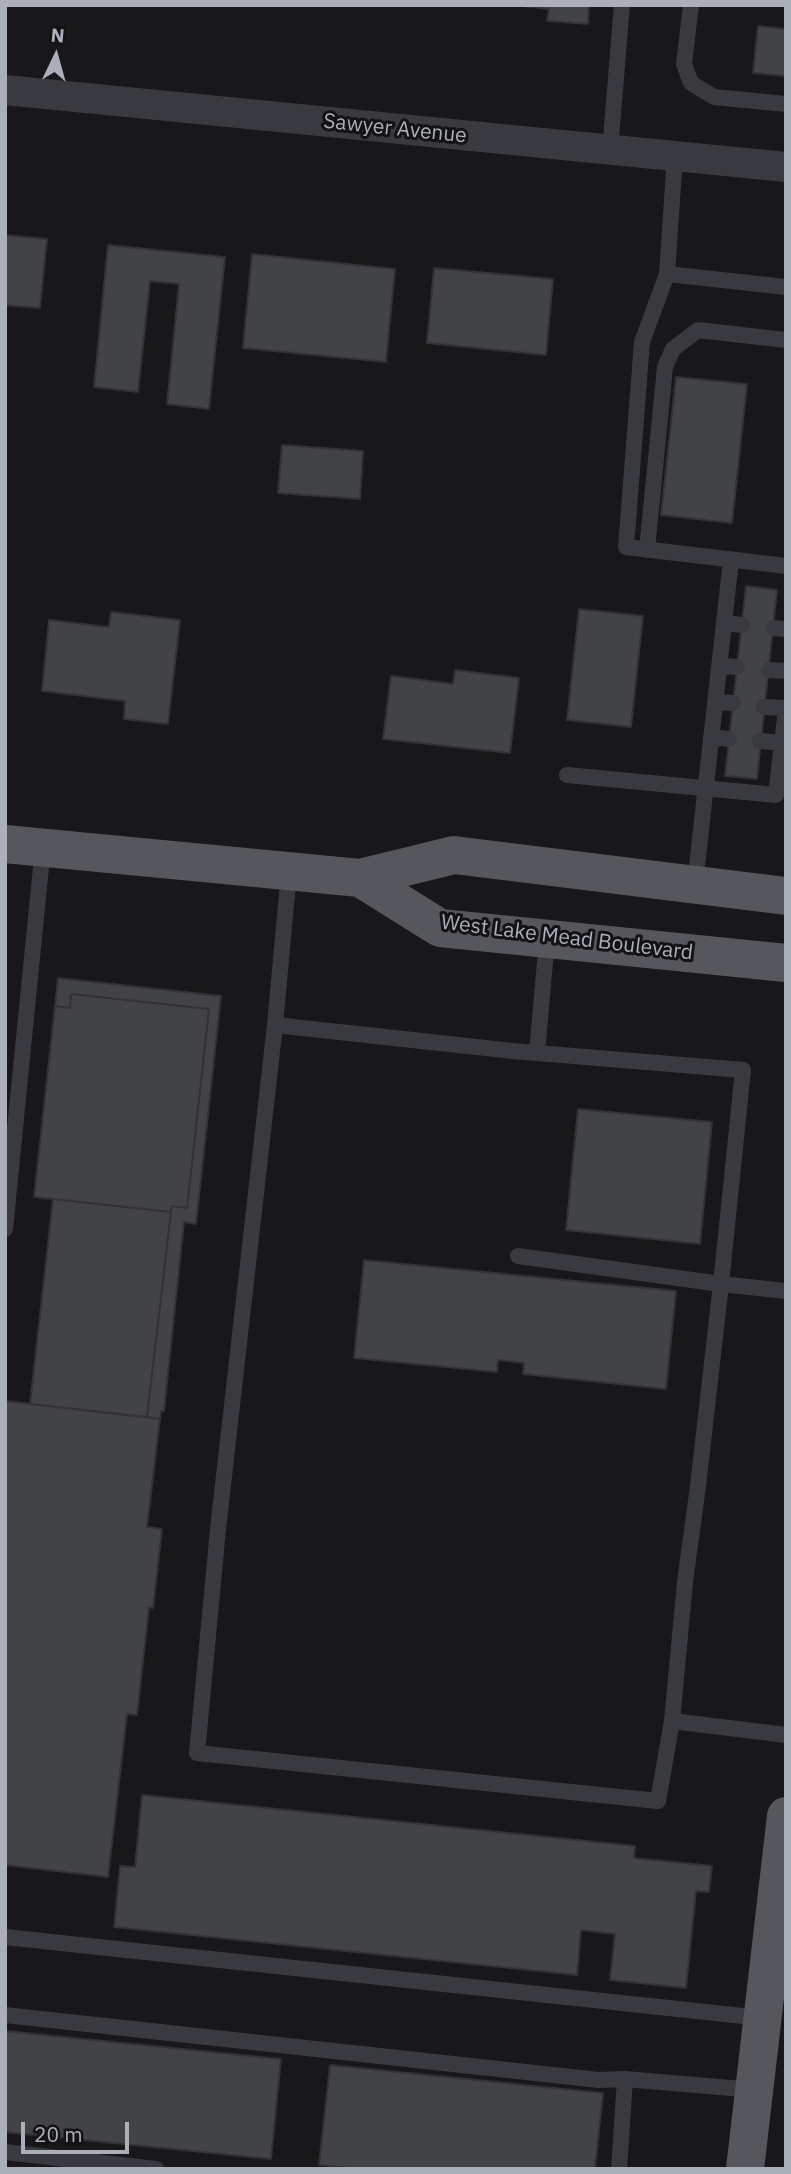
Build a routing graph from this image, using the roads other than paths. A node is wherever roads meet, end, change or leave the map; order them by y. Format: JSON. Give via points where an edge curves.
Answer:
{"nodes":[{"id":1,"x":622,"y":5,"type":"edge"},
{"id":2,"x":691,"y":5,"type":"edge"},
{"id":3,"x":5,"y":90,"type":"edge"},
{"id":4,"x":786,"y":104,"type":"edge"},
{"id":5,"x":610,"y":150,"type":"junction"},
{"id":6,"x":675,"y":156,"type":"junction"},
{"id":7,"x":786,"y":167,"type":"edge"},
{"id":8,"x":667,"y":274,"type":"junction"},
{"id":9,"x":786,"y":287,"type":"edge"},
{"id":10,"x":786,"y":340,"type":"edge"},
{"id":11,"x":647,"y":550,"type":"junction"},
{"id":12,"x":731,"y":559,"type":"junction"},
{"id":13,"x":786,"y":566,"type":"edge"},
{"id":14,"x":724,"y":623,"type":"junction"},
{"id":15,"x":741,"y":625,"type":"dead end"},
{"id":16,"x":719,"y":666,"type":"junction"},
{"id":17,"x":737,"y":667,"type":"dead end"},
{"id":18,"x":769,"y":670,"type":"dead end"},
{"id":19,"x":786,"y":671,"type":"edge"},
{"id":20,"x":716,"y":702,"type":"junction"},
{"id":21,"x":733,"y":703,"type":"dead end"},
{"id":22,"x":764,"y":707,"type":"dead end"},
{"id":23,"x":786,"y":709,"type":"edge"},
{"id":24,"x":712,"y":737,"type":"junction"},
{"id":25,"x":729,"y":739,"type":"dead end"},
{"id":26,"x":760,"y":741,"type":"dead end"},
{"id":27,"x":782,"y":743,"type":"junction"},
{"id":28,"x":567,"y":775,"type":"dead end"},
{"id":29,"x":706,"y":788,"type":"junction"},
{"id":30,"x":5,"y":844,"type":"edge"},
{"id":31,"x":43,"y":847,"type":"junction"},
{"id":32,"x":289,"y":872,"type":"junction"},
{"id":33,"x":360,"y":878,"type":"junction"},
{"id":34,"x":695,"y":885,"type":"junction"},
{"id":35,"x":786,"y":896,"type":"edge"},
{"id":36,"x":547,"y":939,"type":"junction"},
{"id":37,"x":786,"y":963,"type":"edge"},
{"id":38,"x":275,"y":1025,"type":"junction"},
{"id":39,"x":537,"y":1053,"type":"junction"},
{"id":40,"x":5,"y":1229,"type":"edge"},
{"id":41,"x":518,"y":1256,"type":"dead end"},
{"id":42,"x":721,"y":1284,"type":"junction"},
{"id":43,"x":786,"y":1292,"type":"edge"},
{"id":44,"x":672,"y":1721,"type":"junction"},
{"id":45,"x":786,"y":1734,"type":"edge"},
{"id":46,"x":786,"y":1816,"type":"edge"},
{"id":47,"x":5,"y":1937,"type":"edge"},
{"id":48,"x":5,"y":2015,"type":"edge"},
{"id":49,"x":762,"y":2018,"type":"junction"},
{"id":50,"x":625,"y":2079,"type":"junction"},
{"id":51,"x":754,"y":2090,"type":"junction"},
{"id":52,"x":5,"y":2152,"type":"edge"},
{"id":53,"x":156,"y":2169,"type":"edge"},
{"id":54,"x":619,"y":2169,"type":"edge"},
{"id":55,"x":745,"y":2169,"type":"edge"}],
"edges":[{"from":1,"to":5,"type":"lane"},
{"from":2,"to":4,"type":"lane","via":[[684,64],[691,83],[714,97]]},
{"from":3,"to":5,"type":"street","name":"Sawyer Avenue"},
{"from":5,"to":6,"type":"street","name":"Sawyer Avenue"},
{"from":6,"to":7,"type":"street","name":"Sawyer Avenue"},
{"from":6,"to":8,"type":"lane"},
{"from":8,"to":9,"type":"lane"},
{"from":8,"to":11,"type":"lane","via":[[642,342],[626,547]]},
{"from":10,"to":11,"type":"lane","via":[[698,331],[673,349],[665,366]]},
{"from":11,"to":12,"type":"lane"},
{"from":12,"to":13,"type":"lane"},
{"from":12,"to":14,"type":"lane"},
{"from":14,"to":15,"type":"lane"},
{"from":14,"to":16,"type":"lane"},
{"from":16,"to":17,"type":"lane"},
{"from":16,"to":20,"type":"lane"},
{"from":18,"to":19,"type":"lane"},
{"from":20,"to":21,"type":"lane"},
{"from":20,"to":24,"type":"lane"},
{"from":22,"to":23,"type":"lane"},
{"from":23,"to":27,"type":"lane"},
{"from":24,"to":25,"type":"lane"},
{"from":24,"to":29,"type":"lane"},
{"from":26,"to":27,"type":"lane"},
{"from":27,"to":29,"type":"lane","via":[[776,795]]},
{"from":28,"to":29,"type":"lane"},
{"from":29,"to":34,"type":"lane"},
{"from":30,"to":31,"type":"main road","name":"West Lake Mead Boulevard"},
{"from":31,"to":32,"type":"main road","name":"West Lake Mead Boulevard"},
{"from":31,"to":40,"type":"lane"},
{"from":32,"to":33,"type":"main road","name":"West Lake Mead Boulevard"},
{"from":32,"to":38,"type":"lane"},
{"from":33,"to":34,"type":"main road","name":"West Lake Mead Boulevard","via":[[454,855]]},
{"from":33,"to":36,"type":"main road","name":"West Lake Mead Boulevard","via":[[440,928]]},
{"from":34,"to":35,"type":"main road","name":"West Lake Mead Boulevard"},
{"from":36,"to":37,"type":"main road","name":"West Lake Mead Boulevard"},
{"from":36,"to":39,"type":"lane"},
{"from":38,"to":39,"type":"lane"},
{"from":38,"to":44,"type":"lane","via":[[197,1753],[658,1801]]},
{"from":39,"to":42,"type":"lane","via":[[743,1070]]},
{"from":41,"to":42,"type":"lane"},
{"from":42,"to":43,"type":"lane"},
{"from":42,"to":44,"type":"lane"},
{"from":44,"to":45,"type":"lane"},
{"from":46,"to":49,"type":"main road"},
{"from":47,"to":49,"type":"lane"},
{"from":48,"to":50,"type":"lane","via":[[599,2080]]},
{"from":49,"to":51,"type":"main road"},
{"from":50,"to":51,"type":"lane"},
{"from":50,"to":54,"type":"lane"},
{"from":51,"to":55,"type":"main road"},
{"from":52,"to":53,"type":"lane"}]}
